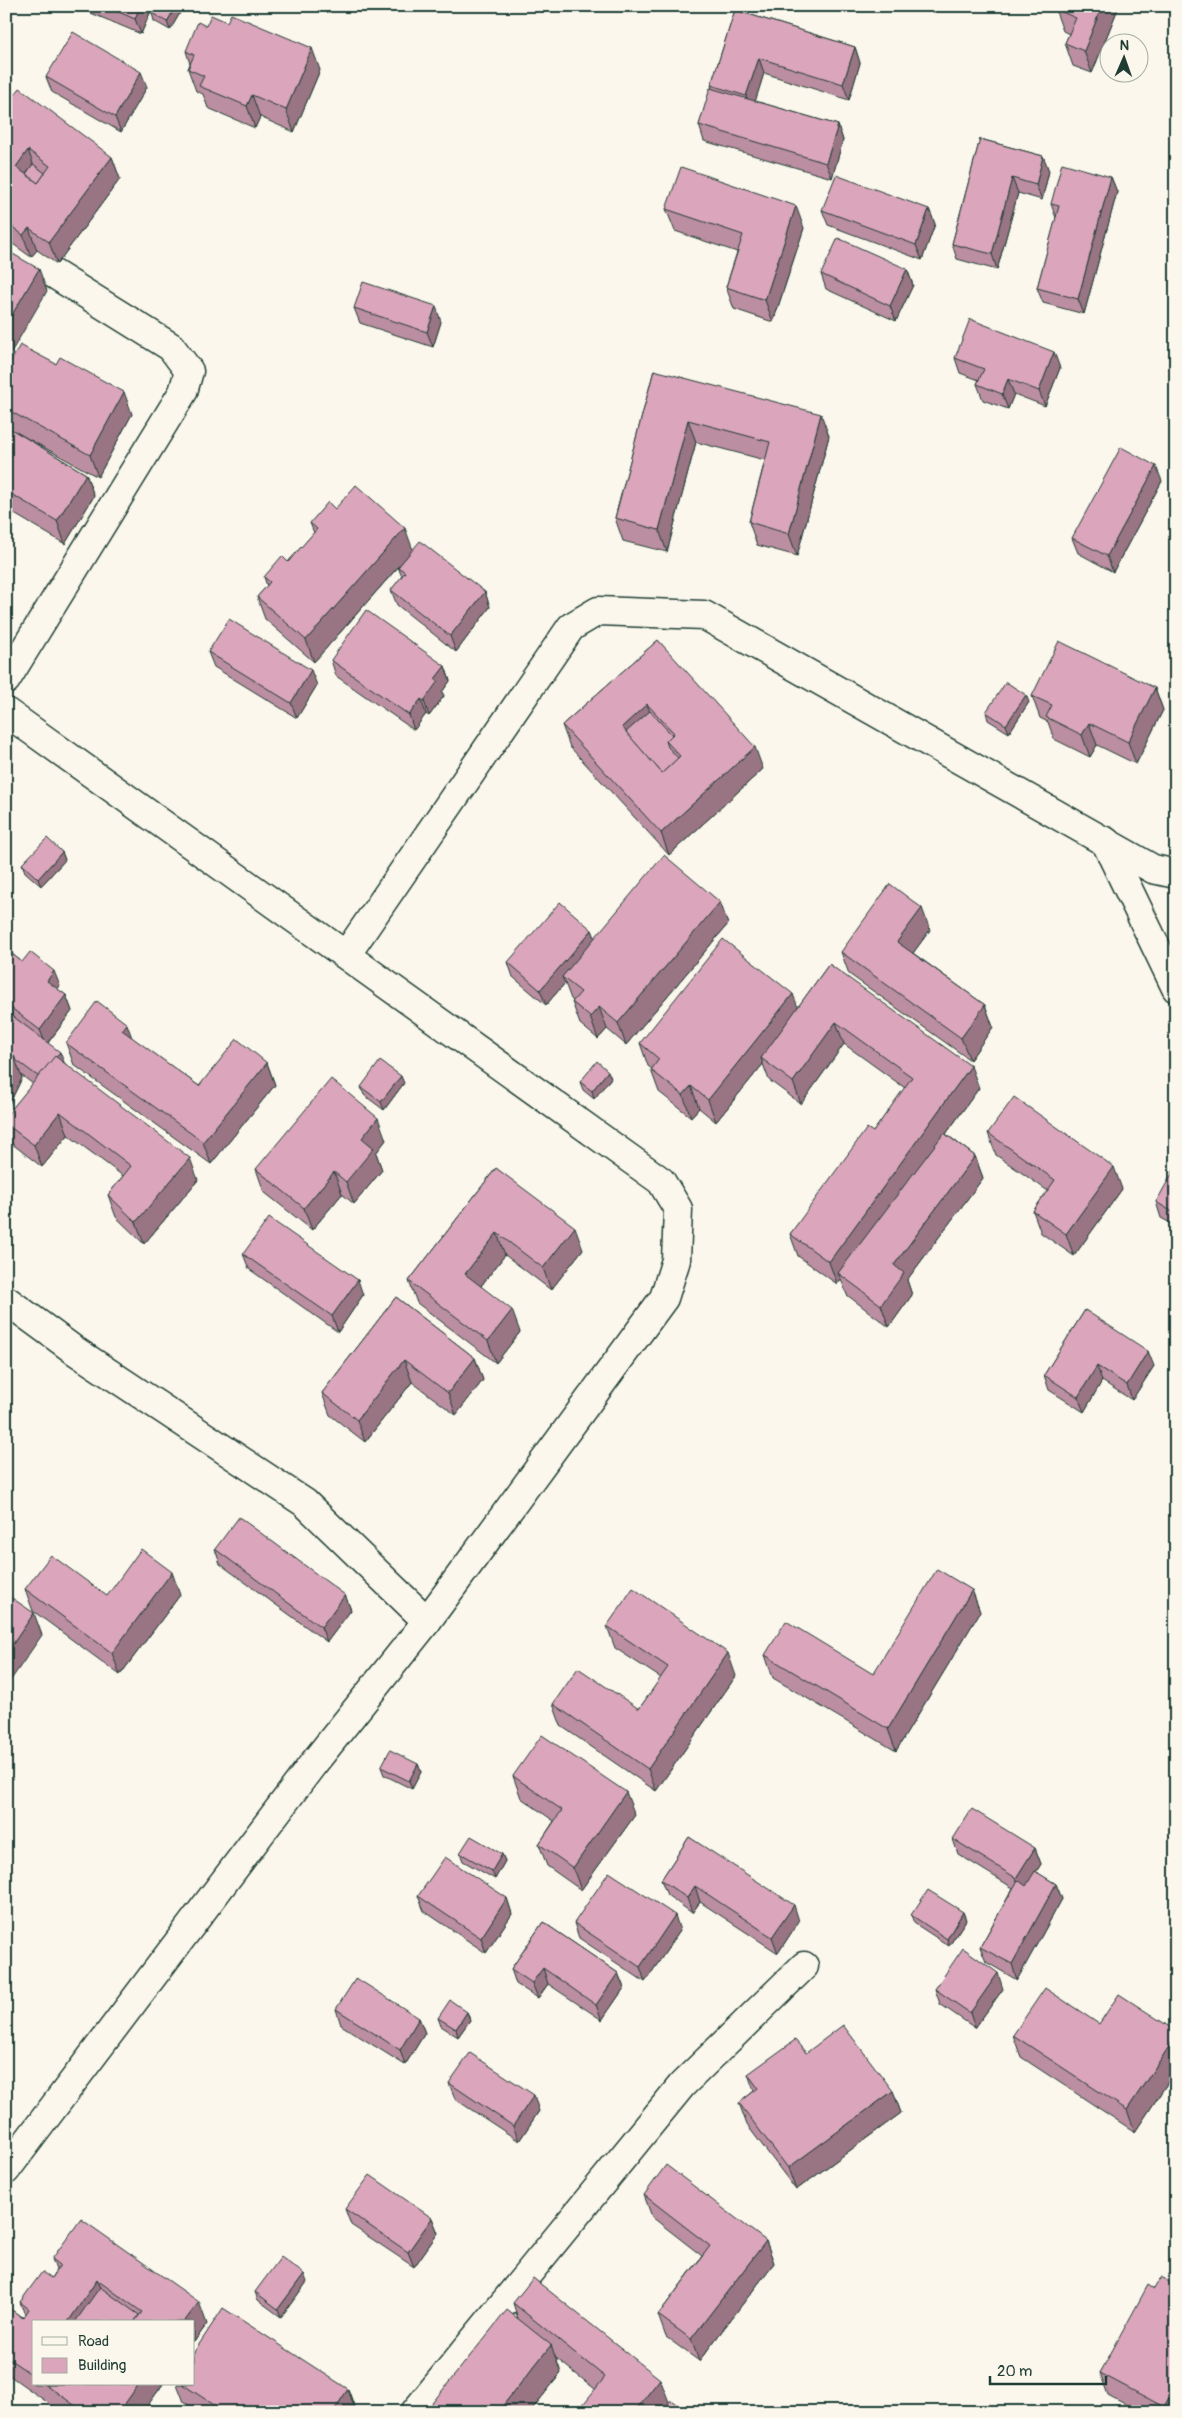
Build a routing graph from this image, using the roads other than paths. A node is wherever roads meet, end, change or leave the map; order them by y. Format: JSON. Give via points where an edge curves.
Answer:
{"nodes":[{"id":1,"x":6,"y":244,"type":"edge"},
{"id":2,"x":6,"y":680,"type":"edge"},
{"id":3,"x":6,"y":712,"type":"edge"},
{"id":4,"x":1105,"y":841,"type":"junction"},
{"id":5,"x":1176,"y":874,"type":"edge"},
{"id":6,"x":346,"y":955,"type":"junction"},
{"id":7,"x":1176,"y":988,"type":"edge"},
{"id":8,"x":6,"y":1300,"type":"edge"},
{"id":9,"x":427,"y":1621,"type":"junction"},
{"id":10,"x":804,"y":1966,"type":"dead end"},
{"id":11,"x":6,"y":2170,"type":"edge"},
{"id":12,"x":415,"y":2412,"type":"edge"}],
"edges":[{"from":1,"to":2,"type":"street","via":[[171,347],[189,371],[183,392]]},
{"from":3,"to":6,"type":"street"},
{"from":4,"to":5,"type":"street","via":[[1154,869]]},
{"from":4,"to":6,"type":"street","via":[[704,615],[598,611],[571,627]]},
{"from":4,"to":7,"type":"street"},
{"from":6,"to":9,"type":"street","via":[[661,1181],[678,1208],[676,1260],[664,1298]]},
{"from":8,"to":9,"type":"street","via":[[74,1350],[306,1503]]},
{"from":9,"to":11,"type":"street","via":[[307,1772]]},
{"from":10,"to":12,"type":"street","via":[[682,2085]]}]}
